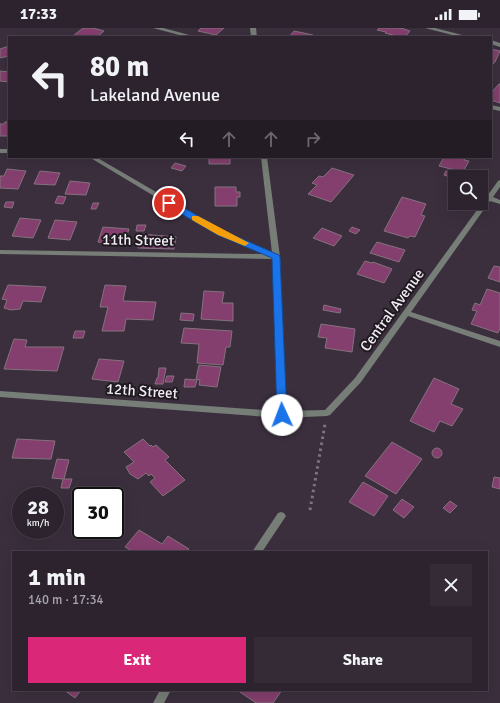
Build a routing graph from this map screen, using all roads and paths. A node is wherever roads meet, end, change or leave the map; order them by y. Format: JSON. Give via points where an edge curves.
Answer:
{"nodes":[{"id":1,"x":156,"y":28,"type":"edge"},
{"id":2,"x":428,"y":28,"type":"edge"},
{"id":3,"x":190,"y":36,"type":"edge"},
{"id":4,"x":463,"y":36,"type":"edge"},
{"id":5,"x":94,"y":158,"type":"edge"},
{"id":6,"x":264,"y":158,"type":"edge"},
{"id":7,"x":500,"y":182,"type":"edge"},
{"id":8,"x":489,"y":198,"type":"junction"},
{"id":9,"x":500,"y":202,"type":"edge"},
{"id":10,"x":0,"y":252,"type":"edge"},
{"id":11,"x":276,"y":257,"type":"junction"},
{"id":12,"x":407,"y":313,"type":"junction"},
{"id":13,"x":500,"y":344,"type":"edge"},
{"id":14,"x":0,"y":394,"type":"edge"},
{"id":15,"x":327,"y":413,"type":"junction"},
{"id":16,"x":282,"y":415,"type":"junction"},
{"id":17,"x":310,"y":510,"type":"dead end"},
{"id":18,"x":281,"y":516,"type":"dead end"},
{"id":19,"x":258,"y":551,"type":"edge"},
{"id":20,"x":165,"y":691,"type":"edge"},
{"id":21,"x":158,"y":703,"type":"edge"}],
"edges":[{"from":1,"to":3,"type":"street"},
{"from":2,"to":4,"type":"street"},
{"from":5,"to":11,"type":"street","via":[[221,233]]},
{"from":6,"to":11,"type":"street"},
{"from":7,"to":8,"type":"street","name":"Central Avenue"},
{"from":8,"to":9,"type":"street"},
{"from":8,"to":12,"type":"street","name":"Central Avenue"},
{"from":10,"to":11,"type":"street","name":"11th Street"},
{"from":11,"to":16,"type":"street"},
{"from":12,"to":13,"type":"street"},
{"from":12,"to":15,"type":"street","name":"Central Avenue","via":[[358,380]]},
{"from":14,"to":16,"type":"street","name":"12th Street"},
{"from":15,"to":16,"type":"street"},
{"from":15,"to":17,"type":"path"},
{"from":18,"to":19,"type":"street"},
{"from":20,"to":21,"type":"street"}]}
